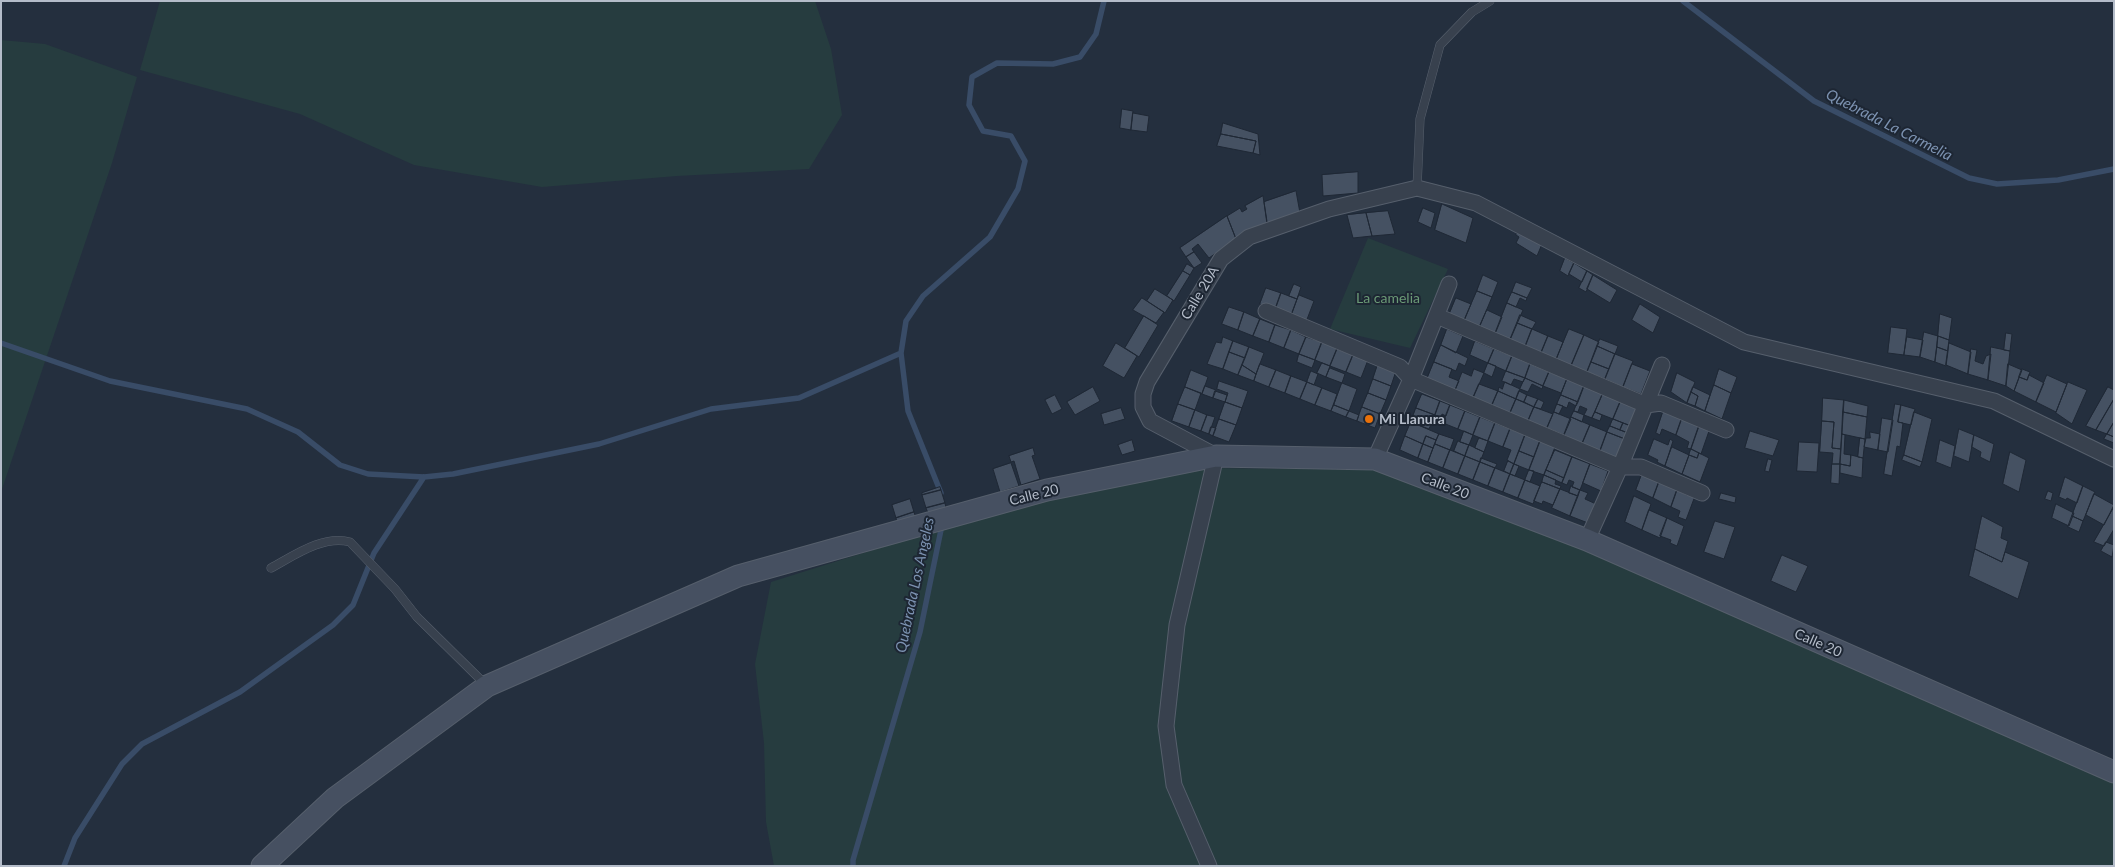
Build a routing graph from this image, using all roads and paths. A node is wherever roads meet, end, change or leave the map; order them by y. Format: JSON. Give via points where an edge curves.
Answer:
{"nodes":[{"id":1,"x":1490,"y":1,"type":"edge"},
{"id":2,"x":1417,"y":188,"type":"junction"},
{"id":3,"x":1449,"y":284,"type":"dead end"},
{"id":4,"x":1266,"y":311,"type":"dead end"},
{"id":5,"x":1437,"y":316,"type":"junction"},
{"id":6,"x":1662,"y":365,"type":"dead end"},
{"id":7,"x":1411,"y":379,"type":"junction"},
{"id":8,"x":1646,"y":404,"type":"junction"},
{"id":9,"x":1726,"y":430,"type":"dead end"},
{"id":10,"x":1216,"y":456,"type":"junction"},
{"id":11,"x":1375,"y":459,"type":"junction"},
{"id":12,"x":2114,"y":459,"type":"edge"},
{"id":13,"x":1620,"y":467,"type":"junction"},
{"id":14,"x":1702,"y":493,"type":"dead end"},
{"id":15,"x":1587,"y":540,"type":"junction"},
{"id":16,"x":271,"y":568,"type":"dead end"},
{"id":17,"x":487,"y":686,"type":"junction"},
{"id":18,"x":2114,"y":772,"type":"edge"},
{"id":19,"x":262,"y":866,"type":"edge"},
{"id":20,"x":1209,"y":866,"type":"edge"}],
"edges":[{"from":1,"to":2,"type":"lane","via":[[1472,12],[1440,46],[1420,119]]},
{"from":2,"to":10,"type":"street","name":"Calle 20A","via":[[1329,209],[1249,237],[1221,259],[1146,382],[1142,394],[1142,407],[1150,421]]},
{"from":2,"to":12,"type":"street","via":[[1476,203],[1744,342],[1994,400]]},
{"from":3,"to":5,"type":"street"},
{"from":4,"to":7,"type":"street","via":[[1400,367]]},
{"from":5,"to":7,"type":"street"},
{"from":5,"to":8,"type":"street"},
{"from":6,"to":8,"type":"street"},
{"from":7,"to":11,"type":"street"},
{"from":7,"to":13,"type":"street"},
{"from":8,"to":9,"type":"street","via":[[1661,403]]},
{"from":8,"to":13,"type":"street"},
{"from":10,"to":11,"type":"main road","name":"Calle 20"},
{"from":10,"to":17,"type":"main road","name":"Calle 20","via":[[1047,490],[738,576]]},
{"from":10,"to":20,"type":"street","via":[[1177,625],[1166,726],[1174,785]]},
{"from":11,"to":15,"type":"main road","name":"Calle 20"},
{"from":13,"to":14,"type":"street","via":[[1641,467]]},
{"from":13,"to":15,"type":"street"},
{"from":15,"to":18,"type":"main road","name":"Calle 20"},
{"from":16,"to":17,"type":"lane","via":[[324,542],[342,539],[350,542],[417,617]]},
{"from":17,"to":19,"type":"main road","name":"Calle 20","via":[[335,798]]}]}
